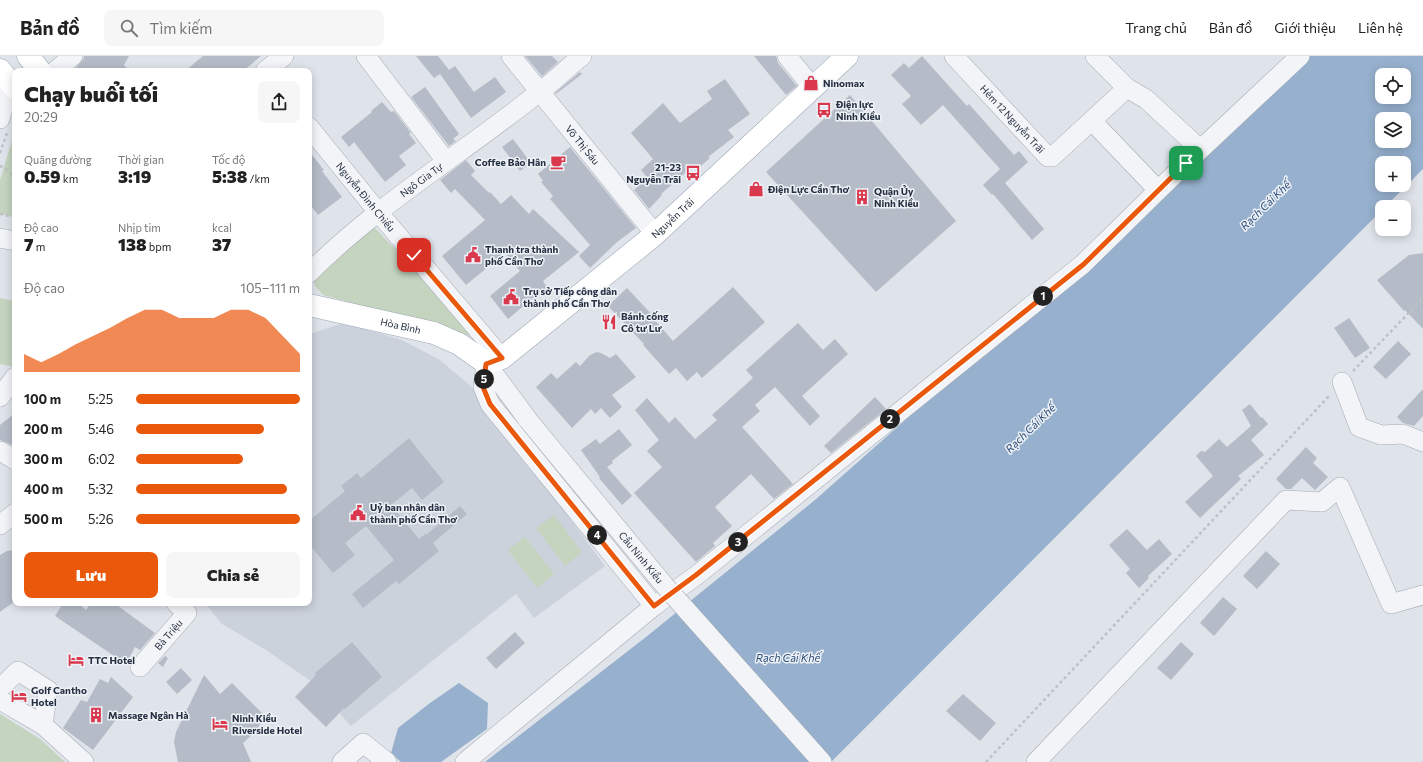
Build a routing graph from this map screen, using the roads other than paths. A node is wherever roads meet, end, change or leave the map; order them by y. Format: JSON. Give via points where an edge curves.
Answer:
{"nodes":[{"id":1,"x":28,"y":56,"type":"edge"},
{"id":2,"x":73,"y":56,"type":"edge"},
{"id":3,"x":284,"y":56,"type":"edge"},
{"id":4,"x":366,"y":56,"type":"edge"},
{"id":5,"x":511,"y":56,"type":"edge"},
{"id":6,"x":582,"y":56,"type":"edge"},
{"id":7,"x":787,"y":56,"type":"edge"},
{"id":8,"x":847,"y":56,"type":"edge"},
{"id":9,"x":954,"y":56,"type":"edge"},
{"id":10,"x":1094,"y":56,"type":"edge"},
{"id":11,"x":1300,"y":56,"type":"edge"},
{"id":12,"x":38,"y":68,"type":"edge"},
{"id":13,"x":59,"y":68,"type":"edge"},
{"id":14,"x":269,"y":68,"type":"edge"},
{"id":15,"x":9,"y":81,"type":"edge"},
{"id":16,"x":813,"y":88,"type":"junction"},
{"id":17,"x":1127,"y":88,"type":"junction"},
{"id":18,"x":540,"y":92,"type":"junction"},
{"id":19,"x":0,"y":119,"type":"edge"},
{"id":20,"x":1092,"y":121,"type":"junction"},
{"id":21,"x":312,"y":131,"type":"edge"},
{"id":22,"x":1200,"y":149,"type":"junction"},
{"id":23,"x":446,"y":161,"type":"junction"},
{"id":24,"x":1158,"y":190,"type":"junction"},
{"id":25,"x":378,"y":212,"type":"junction"},
{"id":26,"x":655,"y":234,"type":"junction"},
{"id":27,"x":0,"y":238,"type":"edge"},
{"id":28,"x":12,"y":240,"type":"edge"},
{"id":29,"x":312,"y":270,"type":"edge"},
{"id":30,"x":312,"y":306,"type":"edge"},
{"id":31,"x":494,"y":361,"type":"junction"},
{"id":32,"x":12,"y":381,"type":"edge"},
{"id":33,"x":1342,"y":382,"type":"road end"},
{"id":34,"x":0,"y":397,"type":"edge"},
{"id":35,"x":1423,"y":442,"type":"edge"},
{"id":36,"x":0,"y":451,"type":"edge"},
{"id":37,"x":12,"y":458,"type":"edge"},
{"id":38,"x":12,"y":515,"type":"edge"},
{"id":39,"x":0,"y":525,"type":"edge"},
{"id":40,"x":1423,"y":595,"type":"edge"},
{"id":41,"x":179,"y":606,"type":"edge"},
{"id":42,"x":654,"y":606,"type":"junction"},
{"id":43,"x":140,"y":667,"type":"dead end"},
{"id":44,"x":0,"y":688,"type":"edge"},
{"id":45,"x":0,"y":700,"type":"edge"},
{"id":46,"x":43,"y":725,"type":"junction"},
{"id":47,"x":84,"y":762,"type":"edge"},
{"id":48,"x":342,"y":762,"type":"edge"},
{"id":49,"x":387,"y":762,"type":"edge"},
{"id":50,"x":465,"y":762,"type":"edge"},
{"id":51,"x":822,"y":762,"type":"edge"},
{"id":52,"x":1036,"y":762,"type":"edge"}],
"edges":[{"from":1,"to":12,"type":"main road"},
{"from":2,"to":13,"type":"street"},
{"from":3,"to":14,"type":"street"},
{"from":4,"to":23,"type":"street"},
{"from":5,"to":18,"type":"street","name":"Võ Thị Sáu"},
{"from":6,"to":18,"type":"street","name":"Ngô Gia Tự"},
{"from":7,"to":16,"type":"street"},
{"from":8,"to":16,"type":"main road","name":"Nguyễn Trãi"},
{"from":9,"to":20,"type":"street","name":"Hẻm 12 Nguyễn Trãi","via":[[1048,157],[1052,157]]},
{"from":10,"to":17,"type":"street"},
{"from":11,"to":22,"type":"street"},
{"from":15,"to":19,"type":"street"},
{"from":16,"to":26,"type":"main road","name":"Nguyễn Trãi"},
{"from":17,"to":20,"type":"street","name":"Hẻm 12 Nguyễn Trãi"},
{"from":17,"to":22,"type":"street","via":[[1146,99]]},
{"from":18,"to":23,"type":"street","name":"Ngô Gia Tự"},
{"from":18,"to":26,"type":"street","name":"Võ Thị Sáu"},
{"from":20,"to":24,"type":"street"},
{"from":21,"to":25,"type":"street","name":"Nguyễn Đình Chiểu"},
{"from":22,"to":24,"type":"street"},
{"from":23,"to":25,"type":"street","name":"Ngô Gia Tự"},
{"from":24,"to":42,"type":"street","via":[[1084,264],[703,570]]},
{"from":25,"to":29,"type":"street","name":"Ngô Gia Tự"},
{"from":25,"to":31,"type":"street","name":"Nguyễn Đình Chiểu"},
{"from":26,"to":31,"type":"main road","name":"Nguyễn Trãi"},
{"from":27,"to":28,"type":"street"},
{"from":30,"to":31,"type":"main road","name":"Hòa Bình","via":[[434,333]]},
{"from":31,"to":42,"type":"street","via":[[483,387],[490,404]]},
{"from":31,"to":51,"type":"street","name":"Cầu Ninh Kiều","bridge":true,"via":[[528,420],[665,586]]},
{"from":32,"to":34,"type":"street"},
{"from":33,"to":35,"type":"street","via":[[1359,427],[1381,435],[1403,434]]},
{"from":36,"to":37,"type":"street"},
{"from":38,"to":39,"type":"street"},
{"from":40,"to":52,"type":"street","via":[[1391,604],[1340,487],[1322,502],[1286,500]]},
{"from":41,"to":43,"type":"street","name":"Bà Triệu","via":[[187,613]]},
{"from":42,"to":50,"type":"street"},
{"from":44,"to":46,"type":"street","via":[[18,671],[48,690]]},
{"from":45,"to":46,"type":"street"},
{"from":46,"to":47,"type":"street"},
{"from":48,"to":49,"type":"street","via":[[363,743]]}]}
